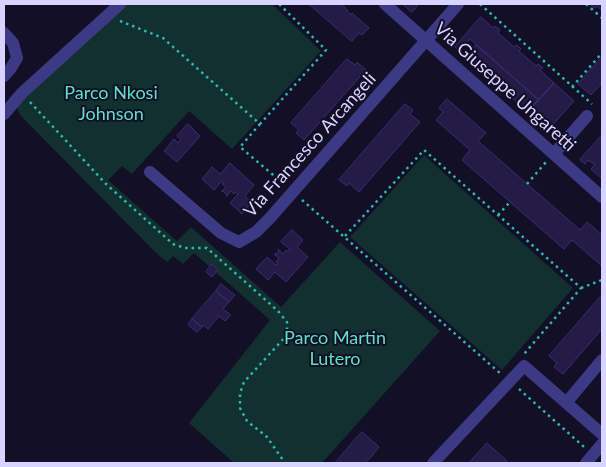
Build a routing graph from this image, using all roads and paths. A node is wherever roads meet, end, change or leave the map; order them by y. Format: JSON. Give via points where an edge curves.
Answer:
{"nodes":[{"id":1,"x":120,"y":4,"type":"edge"},
{"id":2,"x":279,"y":4,"type":"edge"},
{"id":3,"x":385,"y":4,"type":"edge"},
{"id":4,"x":458,"y":4,"type":"edge"},
{"id":5,"x":480,"y":4,"type":"edge"},
{"id":6,"x":586,"y":4,"type":"edge"},
{"id":7,"x":106,"y":16,"type":"junction"},
{"id":8,"x":602,"y":18,"type":"edge"},
{"id":9,"x":4,"y":33,"type":"edge"},
{"id":10,"x":426,"y":40,"type":"junction"},
{"id":11,"x":602,"y":53,"type":"edge"},
{"id":12,"x":4,"y":76,"type":"edge"},
{"id":13,"x":572,"y":87,"type":"junction"},
{"id":14,"x":22,"y":93,"type":"junction"},
{"id":15,"x":591,"y":111,"type":"joint"},
{"id":16,"x":4,"y":114,"type":"edge"},
{"id":17,"x":554,"y":154,"type":"junction"},
{"id":18,"x":150,"y":172,"type":"dead end"},
{"id":19,"x":527,"y":184,"type":"dead end"},
{"id":20,"x":602,"y":197,"type":"edge"},
{"id":21,"x":510,"y":202,"type":"dead end"},
{"id":22,"x":498,"y":215,"type":"junction"},
{"id":23,"x":602,"y":280,"type":"edge"},
{"id":24,"x":580,"y":288,"type":"junction"},
{"id":25,"x":523,"y":354,"type":"dead end"},
{"id":26,"x":602,"y":360,"type":"edge"},
{"id":27,"x":509,"y":381,"type":"junction"},
{"id":28,"x":566,"y":403,"type":"junction"},
{"id":29,"x":602,"y":434,"type":"edge"},
{"id":30,"x":602,"y":444,"type":"edge"},
{"id":31,"x":590,"y":459,"type":"edge"},
{"id":32,"x":285,"y":463,"type":"edge"},
{"id":33,"x":433,"y":463,"type":"edge"}],
"edges":[{"from":1,"to":7,"type":"street"},
{"from":2,"to":7,"type":"path","via":[[326,50],[260,124],[163,38]]},
{"from":3,"to":10,"type":"street","name":"Via Giuseppe Ungaretti"},
{"from":4,"to":10,"type":"street","name":"Via Francesco Arcangeli"},
{"from":5,"to":13,"type":"path"},
{"from":6,"to":8,"type":"path"},
{"from":7,"to":14,"type":"street"},
{"from":9,"to":12,"type":"street","via":[[13,42],[17,58]]},
{"from":10,"to":17,"type":"street","name":"Via Giuseppe Ungaretti"},
{"from":10,"to":18,"type":"street","name":"Via Francesco Arcangeli","via":[[270,218],[240,242],[221,233]]},
{"from":11,"to":13,"type":"path"},
{"from":13,"to":15,"type":"path"},
{"from":14,"to":16,"type":"street"},
{"from":14,"to":32,"type":"path","via":[[106,184],[173,244],[185,248],[207,248],[287,322],[287,335],[244,382],[240,393],[240,408],[248,421]]},
{"from":15,"to":17,"type":"street"},
{"from":17,"to":19,"type":"path"},
{"from":17,"to":20,"type":"street","name":"Via Giuseppe Ungaretti"},
{"from":21,"to":22,"type":"path"},
{"from":22,"to":24,"type":"path"},
{"from":22,"to":27,"type":"path","via":[[424,150],[345,236]]},
{"from":23,"to":24,"type":"path"},
{"from":24,"to":25,"type":"path"},
{"from":26,"to":28,"type":"street"},
{"from":27,"to":28,"type":"street","via":[[524,366]]},
{"from":27,"to":31,"type":"path"},
{"from":27,"to":33,"type":"street"},
{"from":28,"to":29,"type":"street"},
{"from":30,"to":31,"type":"street"}]}
